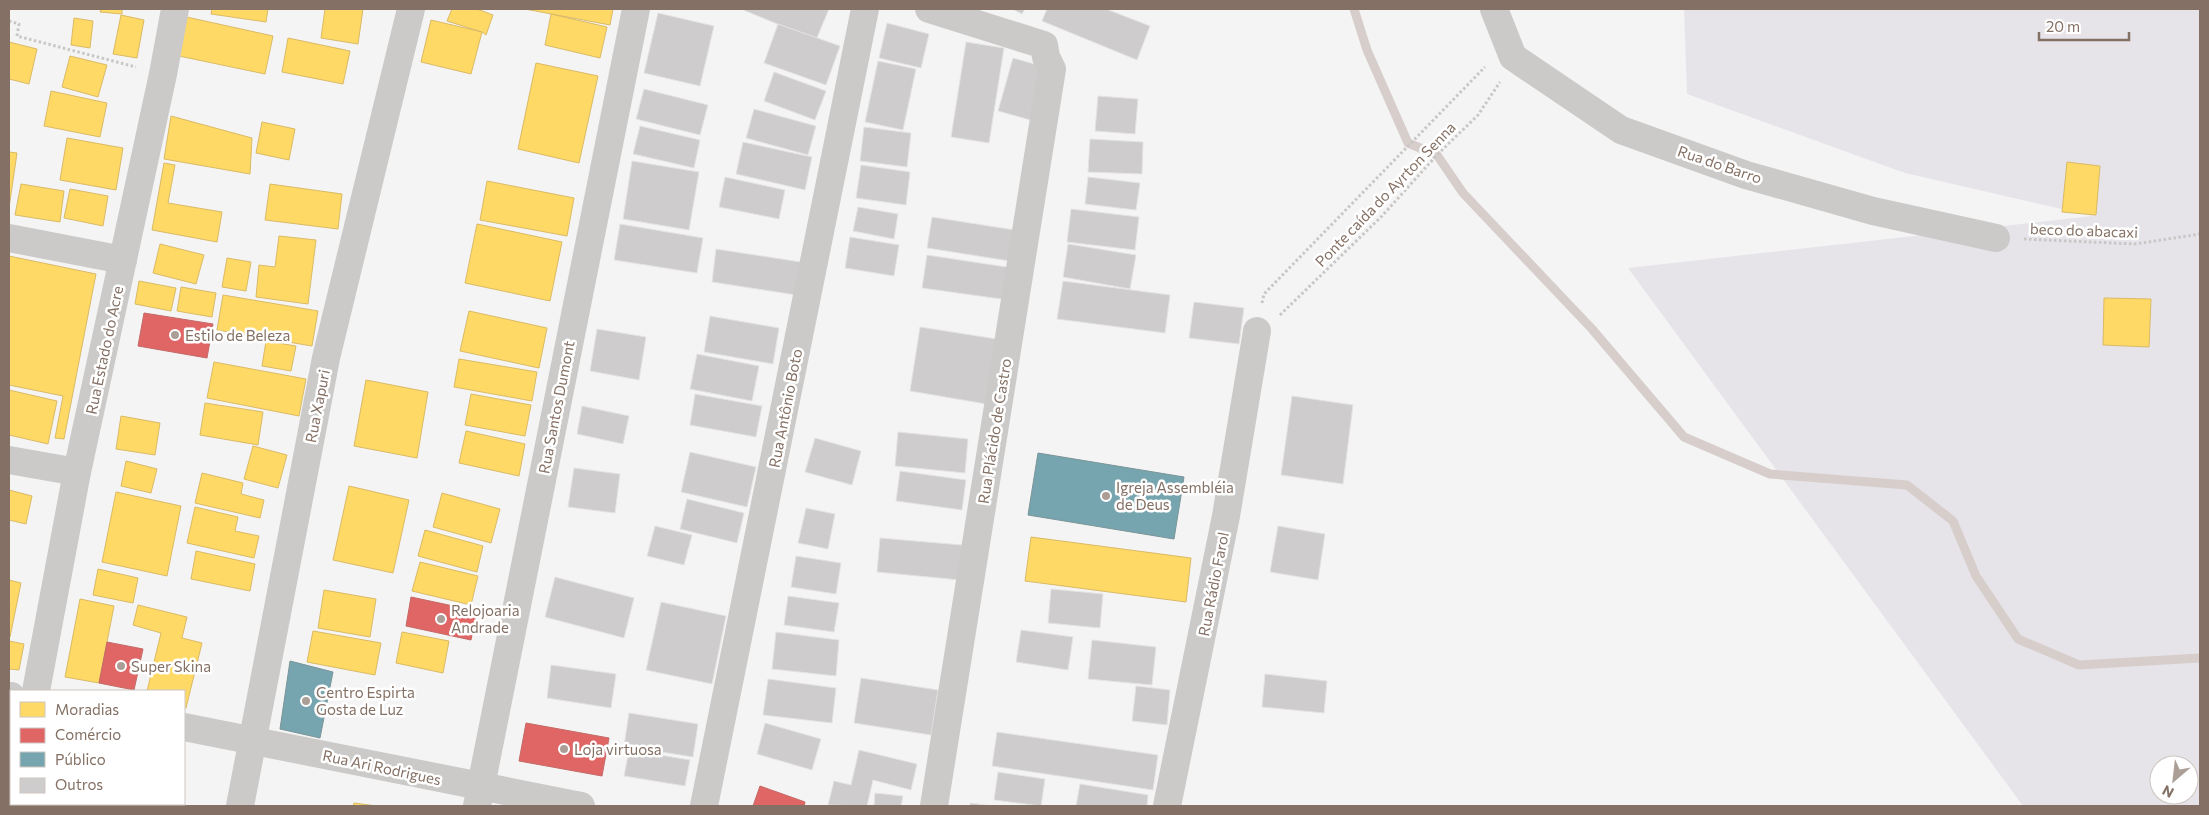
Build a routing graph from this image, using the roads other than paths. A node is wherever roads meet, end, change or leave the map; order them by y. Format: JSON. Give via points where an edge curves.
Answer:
{"nodes":[{"id":1,"x":175,"y":9,"type":"edge"},
{"id":2,"x":411,"y":9,"type":"edge"},
{"id":3,"x":636,"y":9,"type":"edge"},
{"id":4,"x":865,"y":9,"type":"edge"},
{"id":5,"x":1494,"y":9,"type":"edge"},
{"id":6,"x":946,"y":11,"type":"edge"},
{"id":7,"x":9,"y":238,"type":"edge"},
{"id":8,"x":1996,"y":238,"type":"road end"},
{"id":9,"x":123,"y":260,"type":"junction"},
{"id":10,"x":1257,"y":331,"type":"road end"},
{"id":11,"x":9,"y":460,"type":"edge"},
{"id":12,"x":77,"y":472,"type":"junction"},
{"id":13,"x":36,"y":690,"type":"edge"},
{"id":14,"x":185,"y":727,"type":"edge"},
{"id":15,"x":251,"y":740,"type":"junction"},
{"id":16,"x":479,"y":797,"type":"edge"},
{"id":17,"x":240,"y":806,"type":"edge"},
{"id":18,"x":581,"y":806,"type":"edge"},
{"id":19,"x":704,"y":806,"type":"edge"},
{"id":20,"x":934,"y":806,"type":"edge"},
{"id":21,"x":1167,"y":806,"type":"edge"}],
"edges":[{"from":1,"to":9,"type":"street","name":"Rua Estado do Acre"},
{"from":2,"to":15,"type":"street","name":"Rua Xapuri","via":[[326,358]]},
{"from":3,"to":16,"type":"street","name":"Rua Santos Dumont"},
{"from":4,"to":19,"type":"street","name":"Rua Antônio Boto"},
{"from":5,"to":8,"type":"street","name":"Rua do Barro","via":[[1510,50],[1621,130],[1746,175],[1873,210]]},
{"from":6,"to":20,"type":"street","name":"Rua Plácido de Castro","via":[[1044,45],[1052,70]]},
{"from":7,"to":9,"type":"street"},
{"from":9,"to":12,"type":"street","name":"Rua Estado do Acre"},
{"from":10,"to":21,"type":"street","name":"Rua Rádio Farol","via":[[1226,516]]},
{"from":11,"to":12,"type":"street"},
{"from":12,"to":13,"type":"street","name":"Rua Estado do Acre"},
{"from":14,"to":15,"type":"street","name":"Rua Ari Rodrigues"},
{"from":15,"to":16,"type":"street","name":"Rua Ari Rodrigues"},
{"from":15,"to":17,"type":"street","name":"Rua Xapuri"},
{"from":16,"to":18,"type":"street","name":"Rua Ari Rodrigues"}]}
